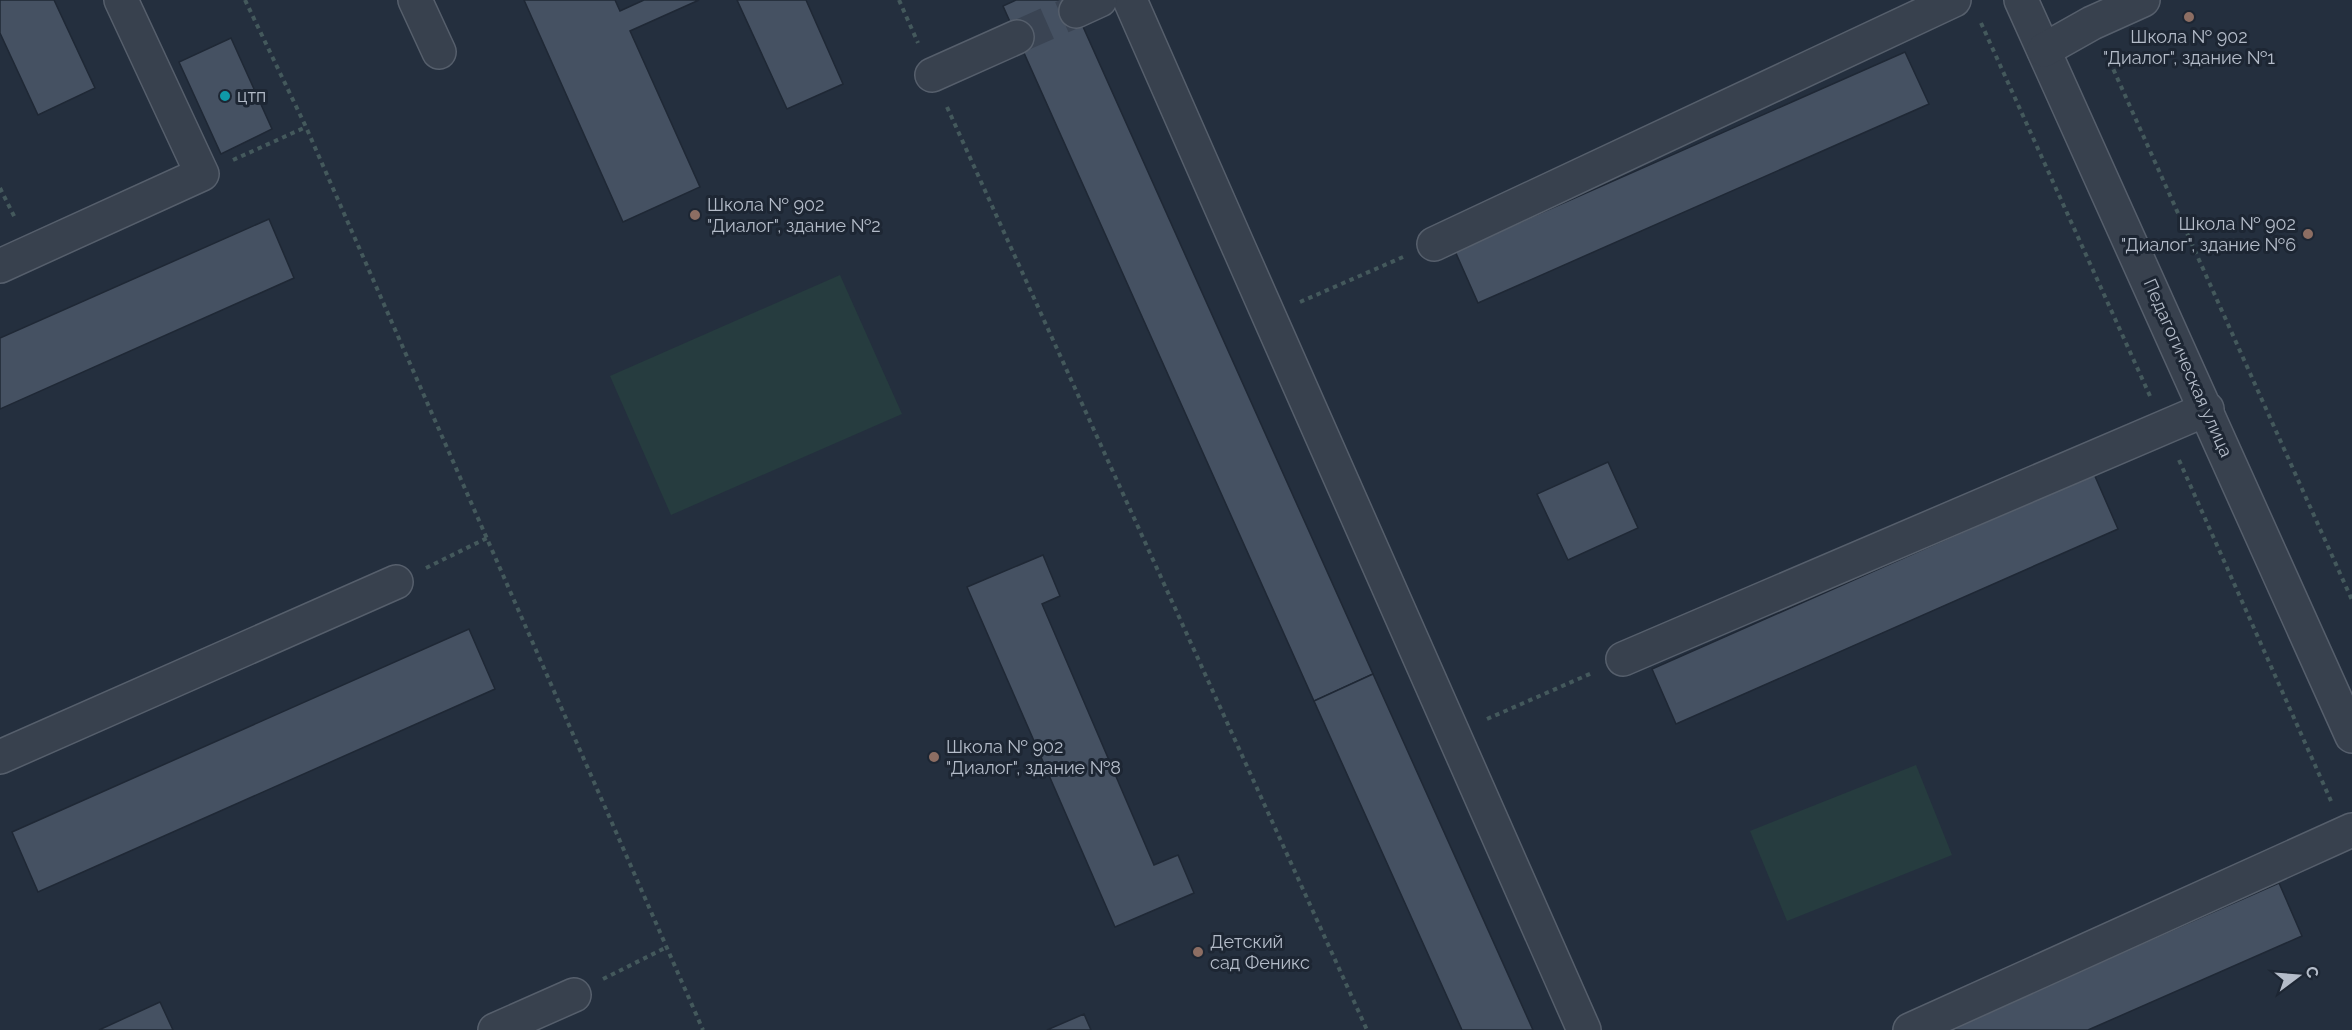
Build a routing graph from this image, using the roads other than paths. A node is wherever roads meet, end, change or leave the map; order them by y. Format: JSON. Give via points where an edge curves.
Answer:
{"nodes":[{"id":1,"x":121,"y":0,"type":"edge"},
{"id":2,"x":415,"y":0,"type":"edge"},
{"id":3,"x":1130,"y":0,"type":"edge"},
{"id":4,"x":1954,"y":0,"type":"edge"},
{"id":5,"x":2021,"y":0,"type":"edge"},
{"id":6,"x":2143,"y":0,"type":"edge"},
{"id":7,"x":1017,"y":37,"type":"tunnel mouth"},
{"id":8,"x":2044,"y":50,"type":"junction"},
{"id":9,"x":439,"y":51,"type":"dead end"},
{"id":10,"x":932,"y":75,"type":"road end"},
{"id":11,"x":1434,"y":244,"type":"road end"},
{"id":12,"x":0,"y":266,"type":"edge"},
{"id":13,"x":2207,"y":408,"type":"junction"},
{"id":14,"x":396,"y":582,"type":"road end"},
{"id":15,"x":1623,"y":659,"type":"road end"},
{"id":16,"x":2352,"y":736,"type":"edge"},
{"id":17,"x":0,"y":757,"type":"edge"},
{"id":18,"x":2352,"y":830,"type":"edge"},
{"id":19,"x":574,"y":994,"type":"road end"},
{"id":20,"x":495,"y":1030,"type":"edge"},
{"id":21,"x":1584,"y":1030,"type":"edge"},
{"id":22,"x":1910,"y":1030,"type":"edge"}],
"edges":[{"from":1,"to":12,"type":"street","via":[[202,174]]},
{"from":2,"to":9,"type":"street"},
{"from":3,"to":21,"type":"street"},
{"from":4,"to":11,"type":"street"},
{"from":5,"to":8,"type":"street","name":"Педагогическая улица"},
{"from":6,"to":8,"type":"street"},
{"from":7,"to":10,"type":"street"},
{"from":8,"to":13,"type":"street","name":"Педагогическая улица"},
{"from":13,"to":15,"type":"street"},
{"from":13,"to":16,"type":"street","name":"Педагогическая улица"},
{"from":14,"to":17,"type":"street"},
{"from":18,"to":22,"type":"street"},
{"from":19,"to":20,"type":"street"}]}
